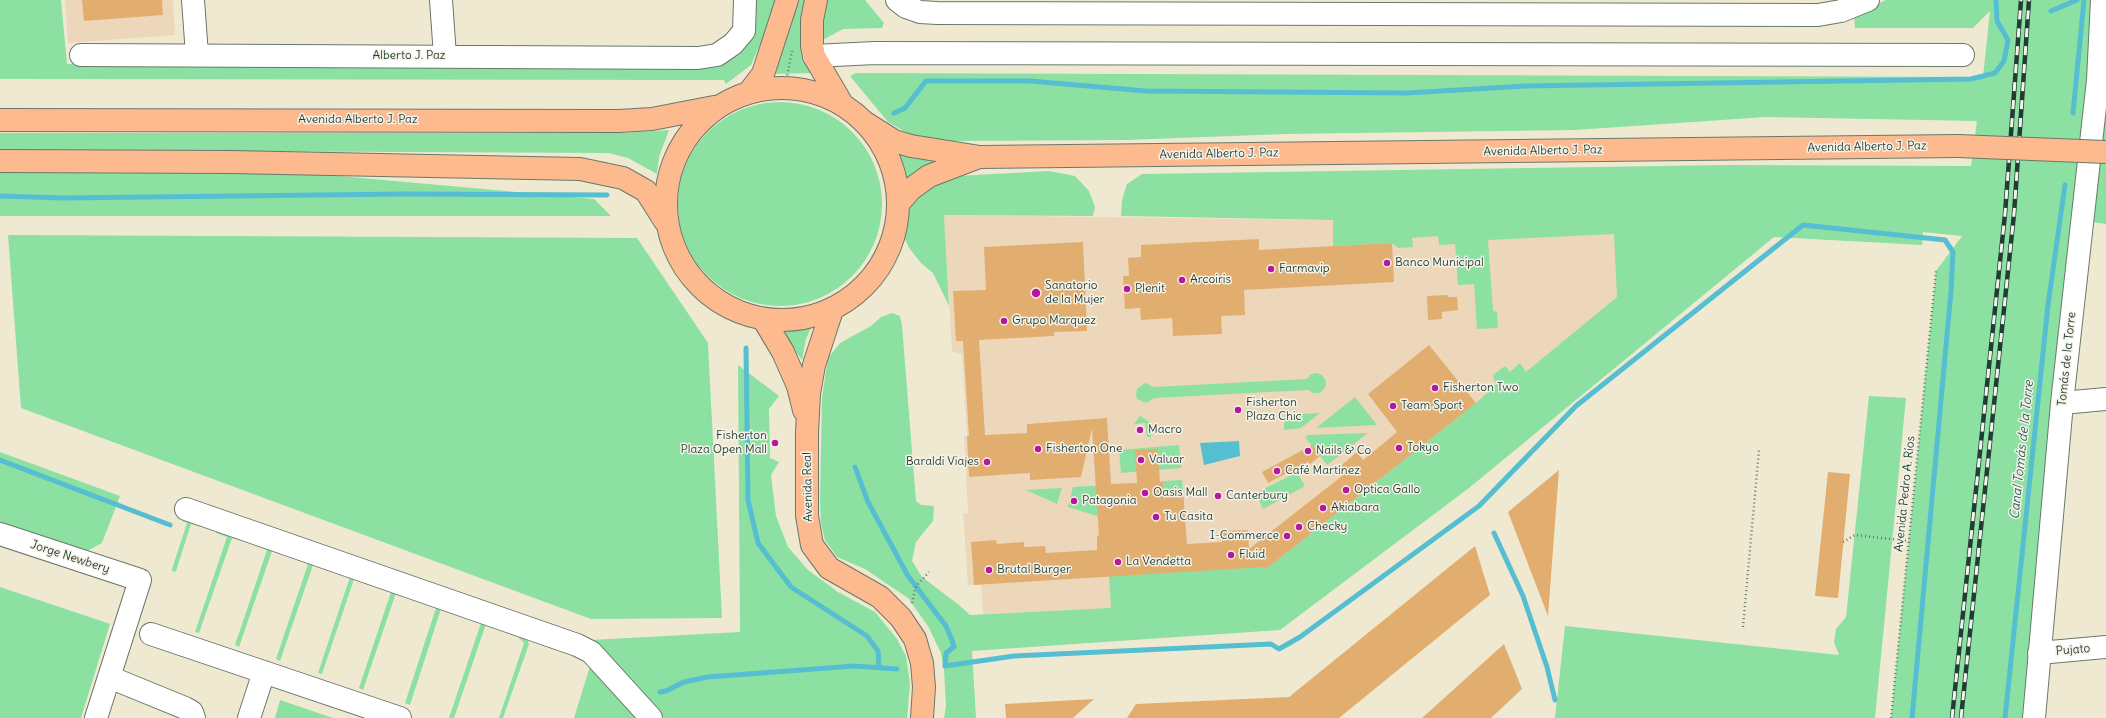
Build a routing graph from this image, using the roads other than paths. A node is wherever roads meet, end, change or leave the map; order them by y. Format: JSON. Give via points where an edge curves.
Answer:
{"nodes":[{"id":1,"x":193,"y":0,"type":"edge"},
{"id":2,"x":441,"y":0,"type":"edge"},
{"id":3,"x":745,"y":0,"type":"edge"},
{"id":4,"x":787,"y":0,"type":"edge"},
{"id":5,"x":816,"y":0,"type":"edge"},
{"id":6,"x":897,"y":0,"type":"edge"},
{"id":7,"x":1868,"y":0,"type":"edge"},
{"id":8,"x":2102,"y":0,"type":"edge"},
{"id":9,"x":1044,"y":6,"type":"edge"},
{"id":10,"x":1543,"y":7,"type":"edge"},
{"id":11,"x":2103,"y":49,"type":"edge"},
{"id":12,"x":81,"y":54,"type":"dead end"},
{"id":13,"x":197,"y":55,"type":"junction"},
{"id":14,"x":1963,"y":55,"type":"dead end"},
{"id":15,"x":445,"y":56,"type":"junction"},
{"id":16,"x":814,"y":56,"type":"junction"},
{"id":17,"x":750,"y":91,"type":"junction"},
{"id":18,"x":842,"y":104,"type":"junction"},
{"id":19,"x":716,"y":107,"type":"junction"},
{"id":20,"x":0,"y":120,"type":"edge"},
{"id":21,"x":864,"y":122,"type":"junction"},
{"id":22,"x":2106,"y":152,"type":"edge"},
{"id":23,"x":980,"y":157,"type":"junction"},
{"id":24,"x":0,"y":161,"type":"edge"},
{"id":25,"x":898,"y":204,"type":"junction"},
{"id":26,"x":667,"y":224,"type":"junction"},
{"id":27,"x":832,"y":310,"type":"junction"},
{"id":28,"x":764,"y":320,"type":"junction"},
{"id":29,"x":2106,"y":399,"type":"edge"},
{"id":30,"x":2062,"y":403,"type":"junction"},
{"id":31,"x":807,"y":422,"type":"junction"},
{"id":32,"x":186,"y":509,"type":"dead end"},
{"id":33,"x":0,"y":534,"type":"edge"},
{"id":34,"x":151,"y":634,"type":"dead end"},
{"id":35,"x":2106,"y":647,"type":"edge"},
{"id":36,"x":2039,"y":653,"type":"junction"},
{"id":37,"x":264,"y":672,"type":"junction"},
{"id":38,"x":109,"y":677,"type":"junction"},
{"id":39,"x":96,"y":718,"type":"edge"},
{"id":40,"x":194,"y":718,"type":"edge"},
{"id":41,"x":249,"y":718,"type":"edge"},
{"id":42,"x":400,"y":718,"type":"edge"},
{"id":43,"x":651,"y":718,"type":"edge"},
{"id":44,"x":922,"y":718,"type":"edge"},
{"id":45,"x":2034,"y":718,"type":"edge"}],
"edges":[{"from":1,"to":13,"type":"street"},
{"from":2,"to":15,"type":"street"},
{"from":3,"to":15,"type":"street","name":"Alberto J. Paz","via":[[744,31],[733,44],[717,55],[698,58]]},
{"from":4,"to":17,"type":"main road","via":[[763,74]]},
{"from":5,"to":16,"type":"main road","via":[[812,20]]},
{"from":6,"to":9,"type":"street","via":[[906,7],[920,12]]},
{"from":7,"to":10,"type":"street","via":[[1841,11],[1818,15]]},
{"from":8,"to":11,"type":"street","name":"Tomás de la Torre"},
{"from":9,"to":10,"type":"street"},
{"from":11,"to":30,"type":"street","name":"Tomás de la Torre"},
{"from":12,"to":13,"type":"street","name":"Alberto J. Paz"},
{"from":13,"to":15,"type":"street","name":"Alberto J. Paz"},
{"from":14,"to":16,"type":"street","via":[[875,53]]},
{"from":16,"to":18,"type":"main road"},
{"from":17,"to":18,"type":"main road","via":[[785,87],[805,89]]},
{"from":17,"to":19,"type":"main road"},
{"from":18,"to":21,"type":"main road"},
{"from":19,"to":20,"type":"main road","name":"Avenida Alberto J. Paz","via":[[658,118],[619,121]]},
{"from":19,"to":26,"type":"main road","via":[[695,125],[680,146],[670,171],[666,191]]},
{"from":21,"to":23,"type":"main road","name":"Avenida Alberto J. Paz","via":[[894,140],[911,146]]},
{"from":21,"to":25,"type":"main road","via":[[883,146],[894,174]]},
{"from":22,"to":23,"type":"main road","name":"Avenida Alberto J. Paz","bridge":true,"via":[[1958,146]]},
{"from":23,"to":25,"type":"main road","name":"Avenida Alberto J. Paz","via":[[929,176],[911,189]]},
{"from":24,"to":26,"type":"main road","via":[[239,162],[580,169],[623,178],[646,191]]},
{"from":25,"to":27,"type":"main road","via":[[891,245],[881,265],[868,283]]},
{"from":26,"to":28,"type":"main road","via":[[674,248],[686,271],[712,298],[737,312]]},
{"from":27,"to":28,"type":"main road","via":[[799,320]]},
{"from":27,"to":31,"type":"main road","name":"Avenida Real","via":[[814,365]]},
{"from":28,"to":31,"type":"main road","name":"Avenida Real","via":[[783,352],[798,386]]},
{"from":29,"to":30,"type":"street"},
{"from":30,"to":36,"type":"street","name":"Tomás de la Torre"},
{"from":31,"to":44,"type":"main road","name":"Avenida Real","via":[[807,516],[812,545],[829,568],[880,597],[901,618],[915,639],[922,663]]},
{"from":32,"to":43,"type":"street","via":[[577,645],[591,652]]},
{"from":33,"to":38,"type":"street","name":"Jorge Newbery","via":[[140,580]]},
{"from":34,"to":37,"type":"street"},
{"from":35,"to":36,"type":"street","name":"Pujato"},
{"from":36,"to":45,"type":"street","name":"Tomás de la Torre"},
{"from":37,"to":41,"type":"street"},
{"from":37,"to":42,"type":"street"},
{"from":38,"to":39,"type":"street"},
{"from":38,"to":40,"type":"street","via":[[185,708],[192,712]]}]}
